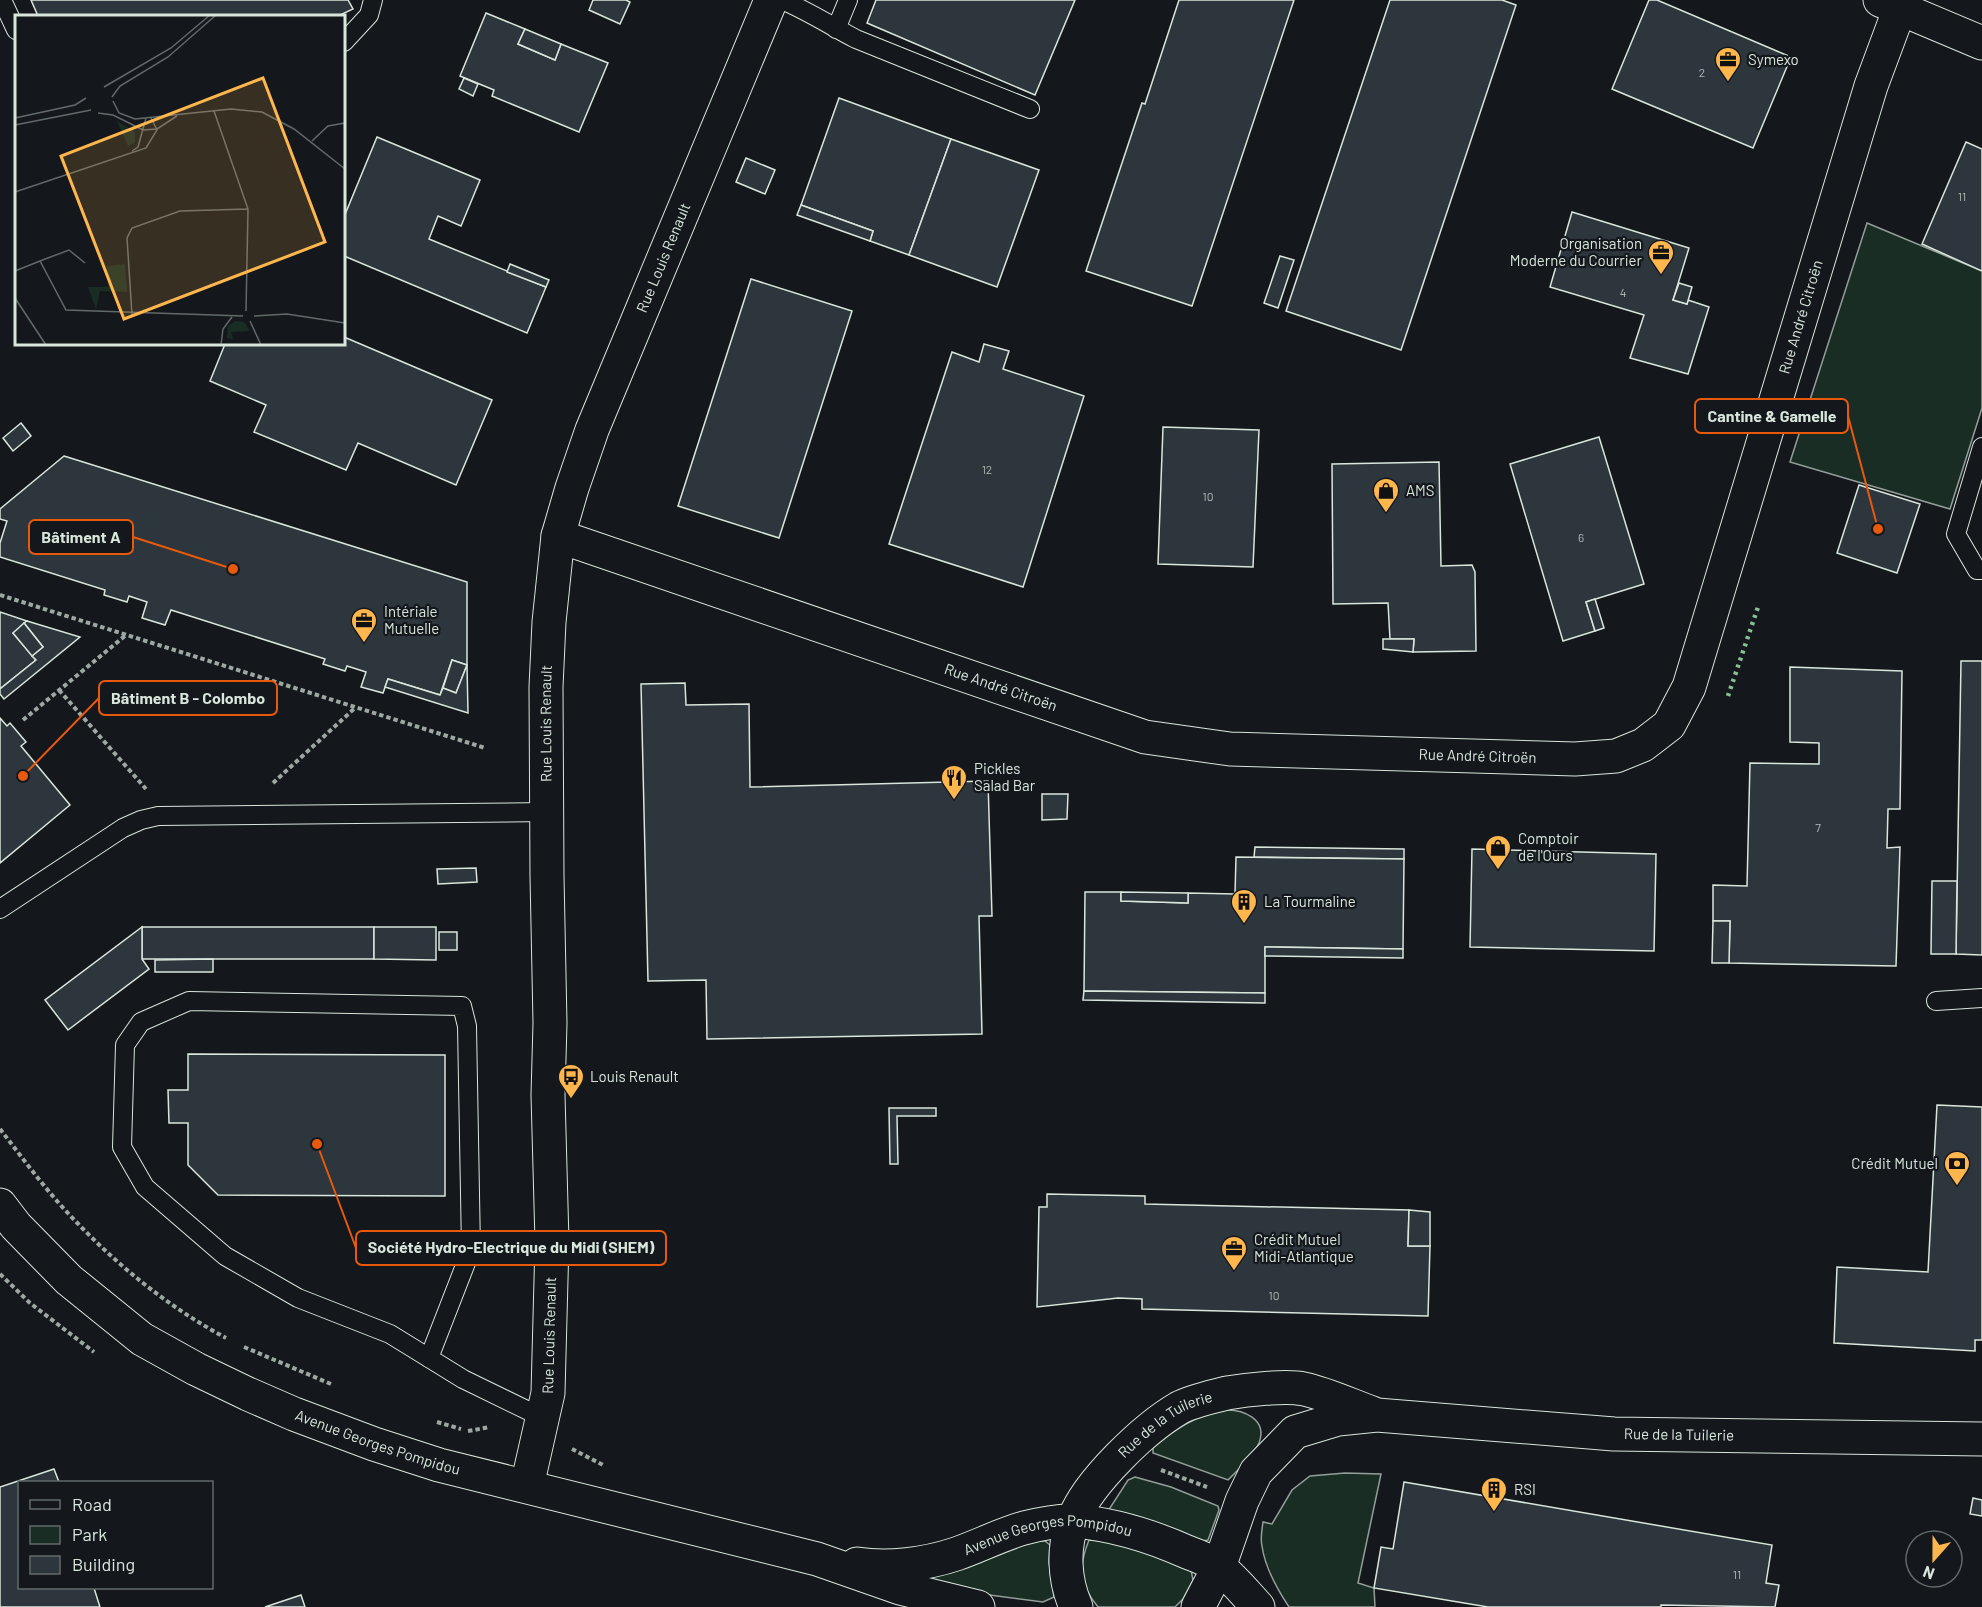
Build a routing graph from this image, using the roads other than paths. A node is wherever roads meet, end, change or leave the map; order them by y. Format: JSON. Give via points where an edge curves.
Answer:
{"nodes":[{"id":1,"x":2,"y":0,"type":"edge"},
{"id":2,"x":373,"y":0,"type":"edge"},
{"id":3,"x":771,"y":0,"type":"edge"},
{"id":4,"x":782,"y":0,"type":"edge"},
{"id":5,"x":848,"y":0,"type":"edge"},
{"id":6,"x":1890,"y":4,"type":"edge"},
{"id":7,"x":15,"y":28,"type":"edge"},
{"id":8,"x":836,"y":29,"type":"junction"},
{"id":9,"x":345,"y":41,"type":"edge"},
{"id":10,"x":1982,"y":43,"type":"edge"},
{"id":11,"x":1030,"y":109,"type":"dead end"},
{"id":12,"x":1982,"y":447,"type":"edge"},
{"id":13,"x":558,"y":536,"type":"junction"},
{"id":14,"x":1982,"y":570,"type":"edge"},
{"id":15,"x":547,"y":812,"type":"junction"},
{"id":16,"x":0,"y":909,"type":"edge"},
{"id":17,"x":1982,"y":998,"type":"edge"},
{"id":18,"x":1935,"y":1001,"type":"dead end"},
{"id":19,"x":0,"y":1205,"type":"edge"},
{"id":20,"x":429,"y":1358,"type":"junction"},
{"id":21,"x":1377,"y":1415,"type":"junction"},
{"id":22,"x":543,"y":1418,"type":"junction"},
{"id":23,"x":1982,"y":1438,"type":"edge"},
{"id":24,"x":527,"y":1486,"type":"junction"},
{"id":25,"x":1072,"y":1521,"type":"junction"},
{"id":26,"x":817,"y":1559,"type":"junction"},
{"id":27,"x":1219,"y":1567,"type":"junction"},
{"id":28,"x":978,"y":1607,"type":"edge"},
{"id":29,"x":1076,"y":1607,"type":"edge"},
{"id":30,"x":1198,"y":1607,"type":"edge"},
{"id":31,"x":1258,"y":1607,"type":"edge"}],
"edges":[{"from":1,"to":7,"type":"lane"},
{"from":2,"to":9,"type":"lane","via":[[369,15]]},
{"from":3,"to":13,"type":"street","name":"Rue Louis Renault","via":[[592,430]]},
{"from":4,"to":8,"type":"lane","via":[[809,11]]},
{"from":5,"to":8,"type":"lane"},
{"from":6,"to":10,"type":"street"},
{"from":6,"to":13,"type":"street","name":"Rue André Citroën","via":[[1871,86],[1689,687],[1669,725],[1643,745],[1616,756],[1575,759],[1230,749],[1145,737]]},
{"from":8,"to":11,"type":"lane"},
{"from":12,"to":14,"type":"lane","via":[[1956,534],[1977,570]]},
{"from":13,"to":15,"type":"street","name":"Rue Louis Renault","via":[[546,687]]},
{"from":15,"to":16,"type":"lane","via":[[158,816],[123,828]]},
{"from":15,"to":22,"type":"street","name":"Rue Louis Renault","via":[[552,1242],[548,1393]]},
{"from":17,"to":18,"type":"lane"},
{"from":19,"to":24,"type":"street","name":"Avenue Georges Pompidou","via":[[77,1288],[142,1339],[177,1359],[248,1394],[364,1440],[439,1465]]},
{"from":20,"to":20,"type":"lane","via":[[471,1250],[467,1026],[462,1006],[189,1001],[141,1022],[124,1045],[122,1147],[145,1187],[225,1256],[298,1298],[390,1334]]},
{"from":20,"to":22,"type":"lane"},
{"from":21,"to":23,"type":"street","name":"Rue de la Tuilerie","via":[[1614,1434]]},
{"from":21,"to":25,"type":"street","name":"Rue de la Tuilerie","via":[[1302,1388],[1227,1393],[1181,1407],[1152,1426],[1121,1455]]},
{"from":21,"to":27,"type":"street","name":"Rue de la Tuilerie","via":[[1338,1419],[1295,1432],[1256,1472]]},
{"from":22,"to":24,"type":"street","name":"Rue Louis Renault"},
{"from":24,"to":26,"type":"street","name":"Avenue Georges Pompidou"},
{"from":25,"to":26,"type":"street","name":"Avenue Georges Pompidou","via":[[1026,1528],[955,1554],[916,1563],[865,1566]]},
{"from":25,"to":27,"type":"street","name":"Avenue Georges Pompidou","via":[[1153,1538]]},
{"from":25,"to":29,"type":"street","name":"Rue de la Tuilerie","via":[[1065,1561],[1068,1589]]},
{"from":26,"to":28,"type":"street","name":"Avenue Georges Pompidou","via":[[900,1588]]},
{"from":27,"to":30,"type":"street","name":"Rue de la Tuilerie"},
{"from":27,"to":31,"type":"street","name":"Avenue Georges Pompidou"}]}
